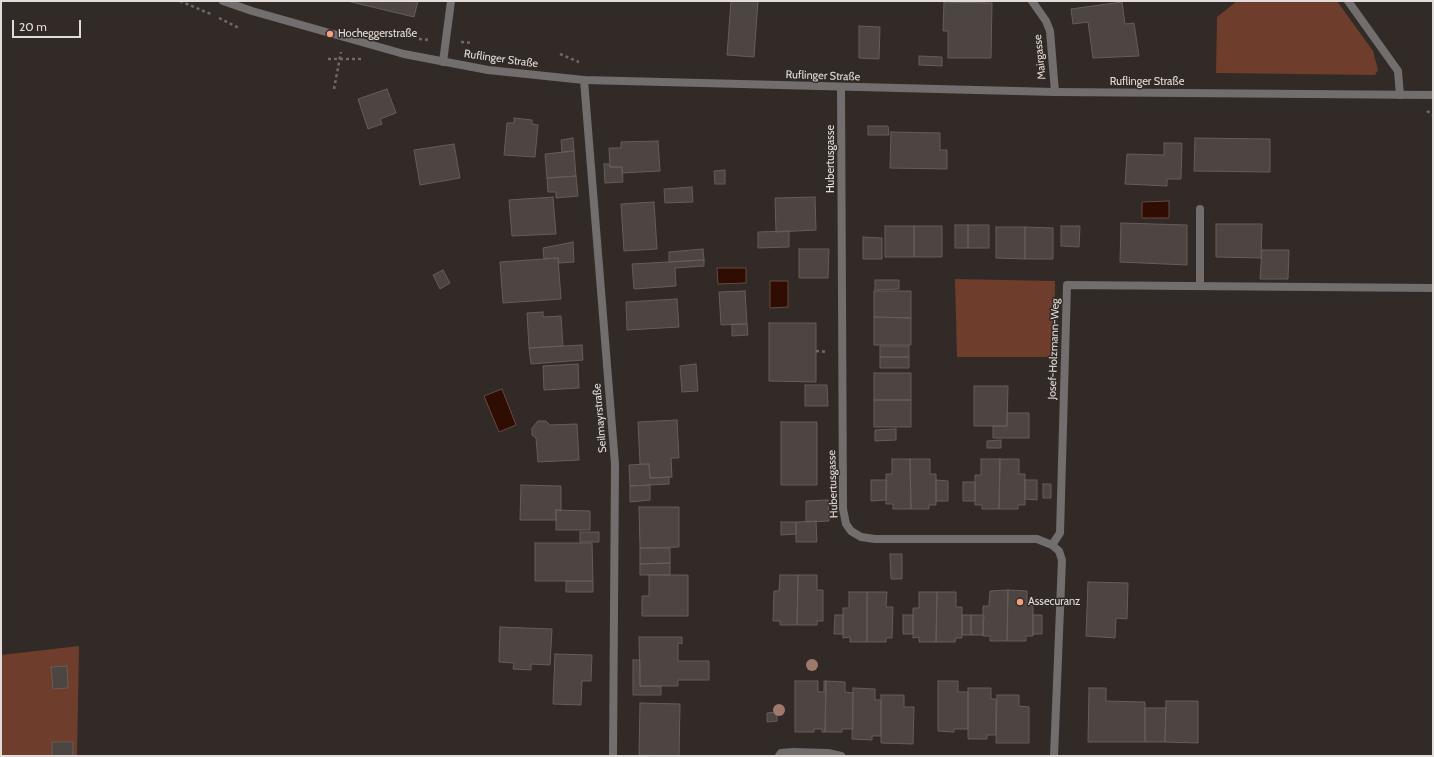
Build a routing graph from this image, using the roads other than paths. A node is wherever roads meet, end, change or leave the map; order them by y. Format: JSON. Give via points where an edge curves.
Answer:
{"nodes":[{"id":1,"x":223,"y":1,"type":"edge"},
{"id":2,"x":451,"y":1,"type":"edge"},
{"id":3,"x":1032,"y":1,"type":"edge"},
{"id":4,"x":1348,"y":1,"type":"edge"},
{"id":5,"x":443,"y":62,"type":"junction"},
{"id":6,"x":584,"y":80,"type":"junction"},
{"id":7,"x":841,"y":87,"type":"junction"},
{"id":8,"x":1055,"y":92,"type":"junction"},
{"id":9,"x":1400,"y":95,"type":"junction"},
{"id":10,"x":1433,"y":95,"type":"edge"},
{"id":11,"x":1200,"y":209,"type":"dead end"},
{"id":12,"x":1200,"y":286,"type":"junction"},
{"id":13,"x":1433,"y":288,"type":"edge"},
{"id":14,"x":1052,"y":545,"type":"junction"},
{"id":15,"x":613,"y":756,"type":"edge"},
{"id":16,"x":779,"y":756,"type":"edge"},
{"id":17,"x":841,"y":756,"type":"edge"},
{"id":18,"x":1054,"y":756,"type":"edge"}],
"edges":[{"from":1,"to":5,"type":"street","name":"Ruflinger Straße","via":[[404,54]]},
{"from":2,"to":5,"type":"street"},
{"from":3,"to":8,"type":"street","name":"Mairgasse","via":[[1046,20],[1050,31]]},
{"from":4,"to":9,"type":"street","via":[[1398,71]]},
{"from":5,"to":6,"type":"street","name":"Ruflinger Straße","via":[[488,70]]},
{"from":6,"to":7,"type":"street","name":"Ruflinger Straße"},
{"from":6,"to":15,"type":"street","name":"Seilmayrstraße","via":[[615,464]]},
{"from":7,"to":8,"type":"street","name":"Ruflinger Straße"},
{"from":7,"to":14,"type":"street","name":"Hubertusgasse","via":[[843,509],[846,524],[856,534],[875,539],[1037,539]]},
{"from":8,"to":9,"type":"street","name":"Ruflinger Straße"},
{"from":9,"to":10,"type":"street","name":"Ruflinger Straße"},
{"from":11,"to":12,"type":"street"},
{"from":12,"to":13,"type":"street","name":"Josef-Holzmann-Weg"},
{"from":12,"to":14,"type":"street","name":"Josef-Holzmann-Weg","via":[[1067,285],[1060,532]]},
{"from":14,"to":18,"type":"street","via":[[1059,551],[1062,560]]},
{"from":16,"to":17,"type":"street","via":[[781,753],[793,752]]}]}
